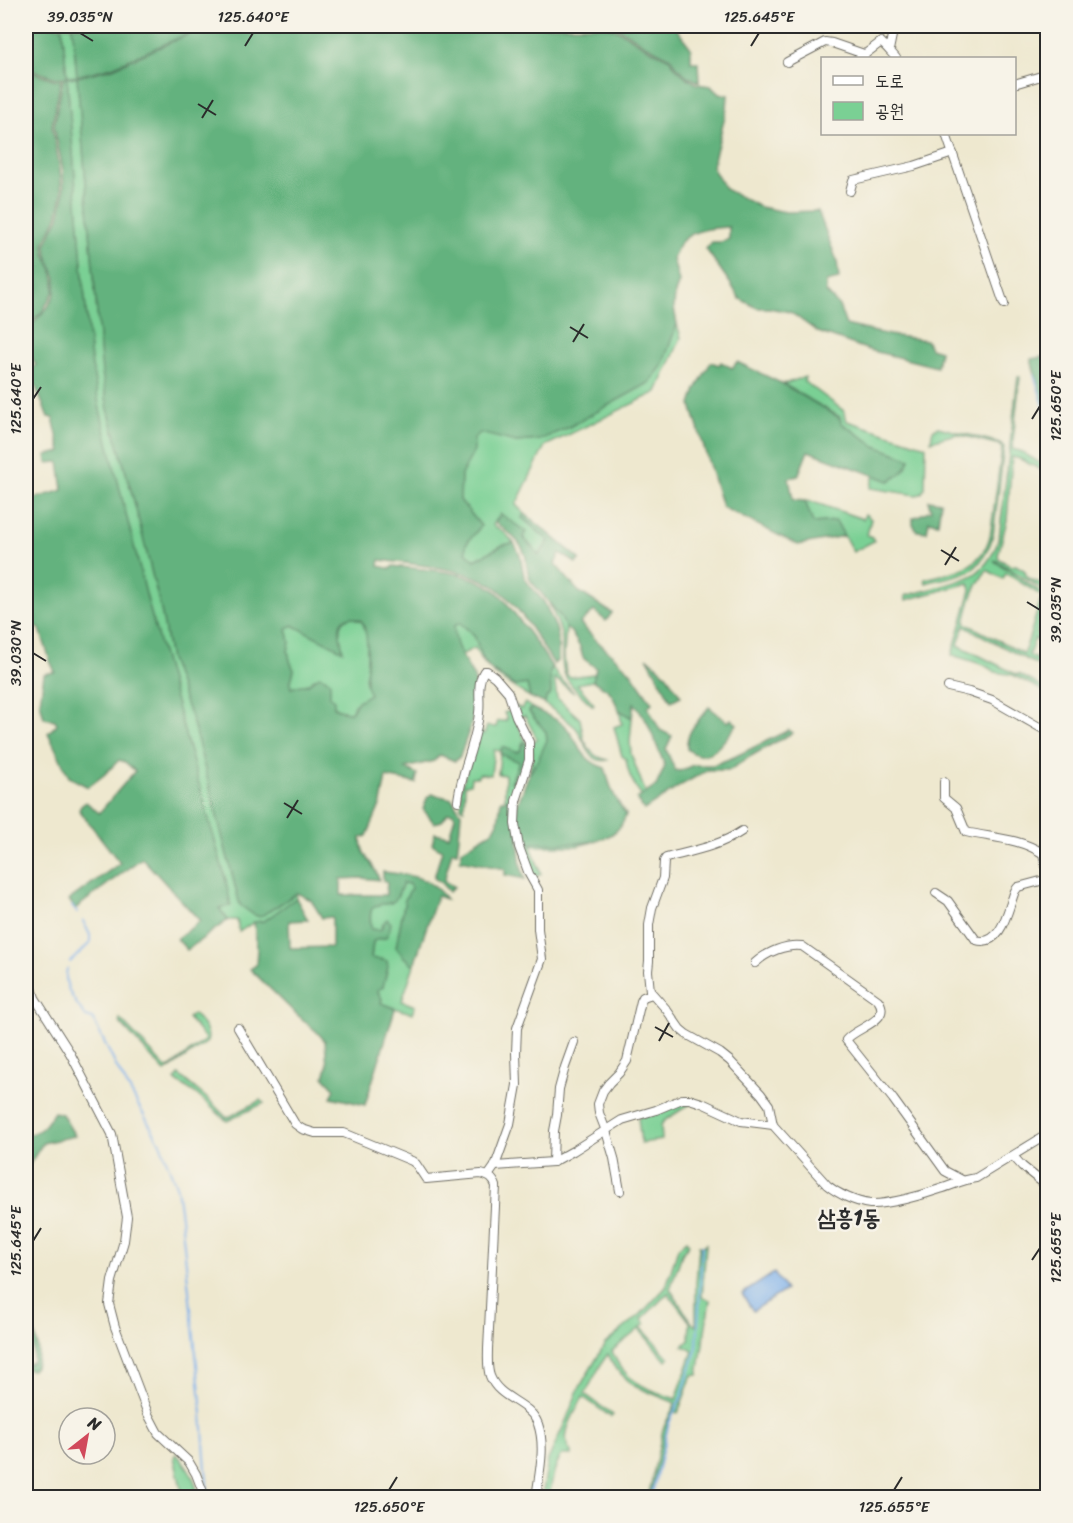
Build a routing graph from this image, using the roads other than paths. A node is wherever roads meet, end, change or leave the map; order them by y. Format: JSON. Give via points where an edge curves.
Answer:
{"nodes":[{"id":1,"x":894,"y":26,"type":"edge"},
{"id":2,"x":889,"y":50,"type":"junction"},
{"id":3,"x":862,"y":56,"type":"edge"},
{"id":4,"x":895,"y":57,"type":"edge"},
{"id":5,"x":787,"y":62,"type":"dead end"},
{"id":6,"x":1047,"y":74,"type":"edge"},
{"id":7,"x":1016,"y":83,"type":"edge"},
{"id":8,"x":946,"y":135,"type":"edge"},
{"id":9,"x":953,"y":153,"type":"junction"},
{"id":10,"x":850,"y":191,"type":"dead end"},
{"id":11,"x":1004,"y":304,"type":"dead end"},
{"id":12,"x":948,"y":687,"type":"dead end"},
{"id":13,"x":1047,"y":732,"type":"edge"},
{"id":14,"x":944,"y":782,"type":"dead end"},
{"id":15,"x":458,"y":801,"type":"dead end"},
{"id":16,"x":742,"y":831,"type":"dead end"},
{"id":17,"x":1047,"y":835,"type":"edge"},
{"id":18,"x":1042,"y":853,"type":"junction"},
{"id":19,"x":1047,"y":873,"type":"edge"},
{"id":20,"x":1047,"y":879,"type":"edge"},
{"id":21,"x":936,"y":892,"type":"dead end"},
{"id":22,"x":755,"y":963,"type":"dead end"},
{"id":23,"x":26,"y":968,"type":"edge"},
{"id":24,"x":652,"y":994,"type":"junction"},
{"id":25,"x":238,"y":1028,"type":"dead end"},
{"id":26,"x":574,"y":1042,"type":"dead end"},
{"id":27,"x":773,"y":1125,"type":"junction"},
{"id":28,"x":606,"y":1131,"type":"junction"},
{"id":29,"x":1047,"y":1134,"type":"edge"},
{"id":30,"x":1013,"y":1156,"type":"junction"},
{"id":31,"x":553,"y":1162,"type":"junction"},
{"id":32,"x":495,"y":1166,"type":"junction"},
{"id":33,"x":488,"y":1176,"type":"junction"},
{"id":34,"x":962,"y":1180,"type":"junction"},
{"id":35,"x":1047,"y":1187,"type":"edge"},
{"id":36,"x":620,"y":1191,"type":"dead end"},
{"id":37,"x":203,"y":1497,"type":"edge"},
{"id":38,"x":536,"y":1497,"type":"edge"}],
"edges":[{"from":1,"to":2,"type":"street"},
{"from":2,"to":3,"type":"street","via":[[881,42]]},
{"from":2,"to":4,"type":"street"},
{"from":3,"to":5,"type":"street","via":[[825,42]]},
{"from":6,"to":7,"type":"street"},
{"from":8,"to":9,"type":"street"},
{"from":9,"to":10,"type":"street","via":[[853,180]]},
{"from":9,"to":11,"type":"street"},
{"from":12,"to":13,"type":"street","via":[[992,700]]},
{"from":14,"to":18,"type":"street","via":[[944,798],[956,807],[964,831],[1006,839]]},
{"from":15,"to":32,"type":"street","via":[[479,713],[482,674],[487,671],[507,692],[529,742],[529,760],[516,801],[515,824],[519,847],[538,891],[542,959],[518,1028],[517,1085],[510,1124]]},
{"from":16,"to":24,"type":"street","via":[[664,861],[648,934]]},
{"from":17,"to":18,"type":"street"},
{"from":18,"to":19,"type":"street"},
{"from":20,"to":21,"type":"street","via":[[1018,887],[1001,930],[985,941],[976,939],[948,901]]},
{"from":22,"to":34,"type":"street","via":[[768,953],[802,946],[878,1000],[882,1006],[879,1018],[846,1040],[945,1171]]},
{"from":23,"to":37,"type":"street","via":[[35,998],[70,1053],[112,1134],[127,1217],[109,1304],[148,1414],[158,1433],[189,1462]]},
{"from":24,"to":27,"type":"street","via":[[680,1029],[720,1053],[748,1080],[769,1105]]},
{"from":24,"to":28,"type":"street","via":[[641,1001],[627,1061],[600,1096],[597,1108]]},
{"from":25,"to":33,"type":"street","via":[[295,1124],[302,1129],[344,1134],[412,1161],[426,1179]]},
{"from":26,"to":31,"type":"street","via":[[559,1089]]},
{"from":27,"to":28,"type":"street","via":[[741,1121],[694,1100],[682,1099],[621,1120]]},
{"from":27,"to":34,"type":"street","via":[[826,1185],[860,1202],[897,1200]]},
{"from":28,"to":31,"type":"street"},
{"from":28,"to":36,"type":"street"},
{"from":29,"to":30,"type":"street"},
{"from":30,"to":34,"type":"street","via":[[976,1178]]},
{"from":30,"to":35,"type":"street"},
{"from":31,"to":32,"type":"street"},
{"from":32,"to":33,"type":"street"},
{"from":33,"to":38,"type":"street","via":[[496,1186],[490,1376],[497,1388],[531,1411],[538,1425],[542,1448]]}]}
